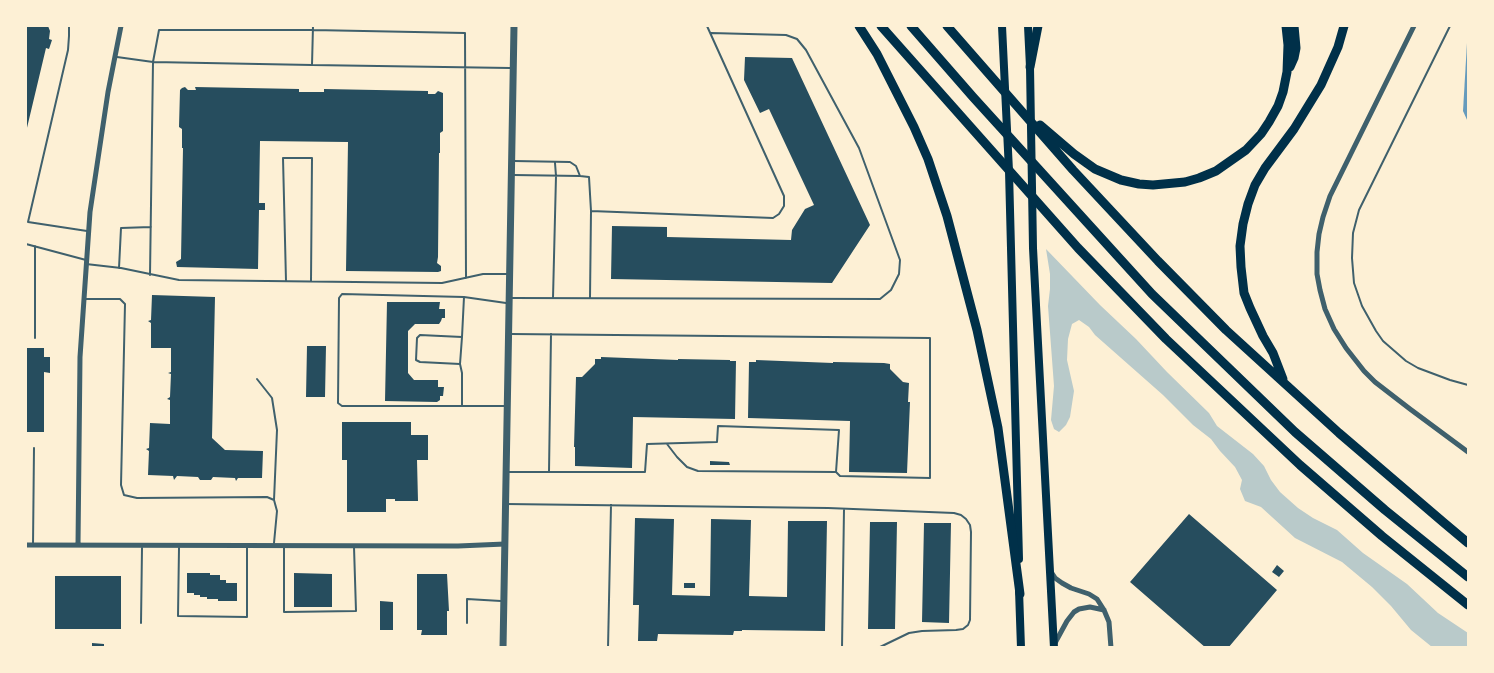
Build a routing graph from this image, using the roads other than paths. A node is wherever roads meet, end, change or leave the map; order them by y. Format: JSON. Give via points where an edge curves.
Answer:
{"nodes":[{"id":1,"x":69,"y":26,"type":"edge"},
{"id":2,"x":121,"y":26,"type":"edge"},
{"id":3,"x":313,"y":26,"type":"edge"},
{"id":4,"x":514,"y":26,"type":"edge"},
{"id":5,"x":707,"y":26,"type":"edge"},
{"id":6,"x":859,"y":26,"type":"edge"},
{"id":7,"x":881,"y":26,"type":"edge"},
{"id":8,"x":911,"y":26,"type":"edge"},
{"id":9,"x":947,"y":26,"type":"edge"},
{"id":10,"x":1002,"y":26,"type":"edge"},
{"id":11,"x":1028,"y":26,"type":"edge"},
{"id":12,"x":1038,"y":26,"type":"edge"},
{"id":13,"x":1286,"y":26,"type":"edge"},
{"id":14,"x":1294,"y":26,"type":"edge"},
{"id":15,"x":1344,"y":26,"type":"edge"},
{"id":16,"x":1414,"y":26,"type":"edge"},
{"id":17,"x":1450,"y":26,"type":"edge"},
{"id":18,"x":313,"y":30,"type":"junction"},
{"id":19,"x":711,"y":33,"type":"junction"},
{"id":20,"x":115,"y":57,"type":"junction"},
{"id":21,"x":153,"y":62,"type":"junction"},
{"id":22,"x":312,"y":65,"type":"junction"},
{"id":23,"x":465,"y":68,"type":"junction"},
{"id":24,"x":513,"y":68,"type":"junction"},
{"id":25,"x":1030,"y":68,"type":"junction"},
{"id":26,"x":1287,"y":72,"type":"junction"},
{"id":27,"x":1018,"y":107,"type":"junction"},
{"id":28,"x":512,"y":160,"type":"junction"},
{"id":29,"x":555,"y":162,"type":"junction"},
{"id":30,"x":511,"y":175,"type":"junction"},
{"id":31,"x":556,"y":176,"type":"junction"},
{"id":32,"x":580,"y":176,"type":"junction"},
{"id":33,"x":591,"y":211,"type":"junction"},
{"id":34,"x":27,"y":222,"type":"edge"},
{"id":35,"x":151,"y":227,"type":"junction"},
{"id":36,"x":89,"y":231,"type":"junction"},
{"id":37,"x":26,"y":244,"type":"edge"},
{"id":38,"x":35,"y":246,"type":"junction"},
{"id":39,"x":86,"y":262,"type":"junction"},
{"id":40,"x":119,"y":268,"type":"junction"},
{"id":41,"x":509,"y":274,"type":"junction"},
{"id":42,"x":150,"y":275,"type":"junction"},
{"id":43,"x":466,"y":278,"type":"junction"},
{"id":44,"x":286,"y":281,"type":"junction"},
{"id":45,"x":311,"y":281,"type":"junction"},
{"id":46,"x":464,"y":297,"type":"junction"},
{"id":47,"x":553,"y":298,"type":"junction"},
{"id":48,"x":590,"y":298,"type":"junction"},
{"id":49,"x":84,"y":299,"type":"junction"},
{"id":50,"x":509,"y":301,"type":"junction"},
{"id":51,"x":508,"y":334,"type":"junction"},
{"id":52,"x":551,"y":334,"type":"junction"},
{"id":53,"x":462,"y":337,"type":"junction"},
{"id":54,"x":35,"y":338,"type":"dead end"},
{"id":55,"x":460,"y":364,"type":"junction"},
{"id":56,"x":257,"y":379,"type":"dead end"},
{"id":57,"x":1286,"y":384,"type":"junction"},
{"id":58,"x":1468,"y":385,"type":"edge"},
{"id":59,"x":462,"y":406,"type":"junction"},
{"id":60,"x":507,"y":406,"type":"junction"},
{"id":61,"x":666,"y":444,"type":"junction"},
{"id":62,"x":34,"y":448,"type":"dead end"},
{"id":63,"x":1468,"y":452,"type":"edge"},
{"id":64,"x":506,"y":472,"type":"junction"},
{"id":65,"x":549,"y":472,"type":"junction"},
{"id":66,"x":836,"y":472,"type":"junction"},
{"id":67,"x":274,"y":500,"type":"junction"},
{"id":68,"x":506,"y":504,"type":"junction"},
{"id":69,"x":611,"y":505,"type":"junction"},
{"id":70,"x":844,"y":509,"type":"junction"},
{"id":71,"x":1468,"y":543,"type":"edge"},
{"id":72,"x":505,"y":544,"type":"junction"},
{"id":73,"x":26,"y":545,"type":"edge"},
{"id":74,"x":33,"y":545,"type":"junction"},
{"id":75,"x":78,"y":545,"type":"junction"},
{"id":76,"x":142,"y":545,"type":"junction"},
{"id":77,"x":179,"y":545,"type":"junction"},
{"id":78,"x":247,"y":545,"type":"junction"},
{"id":79,"x":273,"y":545,"type":"junction"},
{"id":80,"x":284,"y":545,"type":"junction"},
{"id":81,"x":354,"y":545,"type":"junction"},
{"id":82,"x":1050,"y":571,"type":"junction"},
{"id":83,"x":1468,"y":577,"type":"edge"},
{"id":84,"x":1020,"y":594,"type":"junction"},
{"id":85,"x":504,"y":601,"type":"junction"},
{"id":86,"x":1468,"y":605,"type":"edge"},
{"id":87,"x":1104,"y":610,"type":"junction"},
{"id":88,"x":141,"y":623,"type":"dead end"},
{"id":89,"x":467,"y":623,"type":"dead end"},
{"id":90,"x":1054,"y":646,"type":"edge"},
{"id":91,"x":503,"y":648,"type":"edge"},
{"id":92,"x":608,"y":648,"type":"edge"},
{"id":93,"x":842,"y":648,"type":"edge"},
{"id":94,"x":878,"y":648,"type":"edge"},
{"id":95,"x":1021,"y":648,"type":"edge"},
{"id":96,"x":1111,"y":648,"type":"edge"}],
"edges":[{"from":1,"to":34,"type":"lane","via":[[68,50]]},
{"from":2,"to":20,"type":"street"},
{"from":3,"to":18,"type":"lane"},
{"from":4,"to":24,"type":"street"},
{"from":5,"to":19,"type":"lane"},
{"from":6,"to":84,"type":"highway","via":[[914,127],[947,216],[998,428]]},
{"from":7,"to":86,"type":"highway","via":[[1058,225],[1166,339],[1300,465]]},
{"from":8,"to":83,"type":"highway","via":[[1152,294],[1295,432]]},
{"from":9,"to":27,"type":"highway"},
{"from":10,"to":84,"type":"main road"},
{"from":11,"to":25,"type":"main road"},
{"from":12,"to":25,"type":"highway"},
{"from":13,"to":26,"type":"highway"},
{"from":14,"to":26,"type":"highway","via":[[1296,48]]},
{"from":15,"to":57,"type":"highway","via":[[1321,86],[1255,185],[1243,224],[1240,267],[1244,292]]},
{"from":16,"to":63,"type":"street","via":[[1330,196],[1319,234],[1317,274],[1334,329],[1364,371]]},
{"from":17,"to":58,"type":"lane","via":[[1361,205],[1353,233],[1352,265],[1362,306],[1383,340],[1418,368]]},
{"from":18,"to":21,"type":"lane","via":[[159,30]]},
{"from":18,"to":22,"type":"lane"},
{"from":18,"to":23,"type":"lane","via":[[465,33]]},
{"from":19,"to":33,"type":"lane","via":[[784,196],[779,214],[773,218]]},
{"from":19,"to":48,"type":"lane","via":[[786,35],[797,39],[806,50],[859,148],[900,260],[899,274],[891,290],[880,299]]},
{"from":20,"to":21,"type":"lane"},
{"from":20,"to":36,"type":"street"},
{"from":21,"to":22,"type":"lane"},
{"from":21,"to":35,"type":"lane"},
{"from":22,"to":23,"type":"lane"},
{"from":23,"to":24,"type":"lane"},
{"from":23,"to":43,"type":"lane"},
{"from":24,"to":28,"type":"street"},
{"from":25,"to":82,"type":"main road","via":[[1033,248]]},
{"from":26,"to":27,"type":"highway","via":[[1278,106],[1261,134],[1216,171],[1185,182],[1138,184],[1095,169]]},
{"from":27,"to":57,"type":"highway","via":[[1158,261]]},
{"from":28,"to":29,"type":"lane"},
{"from":28,"to":30,"type":"street"},
{"from":29,"to":31,"type":"lane"},
{"from":29,"to":32,"type":"lane","via":[[570,162]]},
{"from":30,"to":31,"type":"lane"},
{"from":30,"to":41,"type":"street"},
{"from":31,"to":32,"type":"lane"},
{"from":31,"to":47,"type":"lane"},
{"from":32,"to":33,"type":"lane","via":[[589,177]]},
{"from":33,"to":48,"type":"lane"},
{"from":34,"to":36,"type":"lane"},
{"from":35,"to":40,"type":"lane","via":[[121,228]]},
{"from":35,"to":42,"type":"lane"},
{"from":36,"to":39,"type":"street"},
{"from":37,"to":38,"type":"lane"},
{"from":38,"to":39,"type":"lane"},
{"from":38,"to":54,"type":"lane"},
{"from":39,"to":40,"type":"lane"},
{"from":39,"to":49,"type":"street"},
{"from":40,"to":42,"type":"lane"},
{"from":41,"to":43,"type":"lane"},
{"from":41,"to":50,"type":"street"},
{"from":42,"to":44,"type":"lane","via":[[179,280]]},
{"from":43,"to":45,"type":"lane","via":[[442,283]]},
{"from":44,"to":45,"type":"lane"},
{"from":44,"to":45,"type":"lane","via":[[283,158],[312,158]]},
{"from":46,"to":50,"type":"lane"},
{"from":46,"to":53,"type":"lane"},
{"from":46,"to":59,"type":"lane","via":[[342,294],[339,298],[338,403]]},
{"from":47,"to":48,"type":"lane"},
{"from":47,"to":50,"type":"lane"},
{"from":49,"to":67,"type":"lane","via":[[120,299],[125,304],[121,474],[124,495]]},
{"from":49,"to":75,"type":"street"},
{"from":50,"to":51,"type":"street"},
{"from":51,"to":52,"type":"lane"},
{"from":51,"to":60,"type":"street"},
{"from":52,"to":65,"type":"lane"},
{"from":52,"to":66,"type":"lane","via":[[930,338],[930,478],[840,476]]},
{"from":53,"to":55,"type":"lane"},
{"from":53,"to":55,"type":"lane","via":[[417,338],[416,360]]},
{"from":55,"to":59,"type":"lane"},
{"from":56,"to":67,"type":"lane","via":[[272,398],[277,430]]},
{"from":57,"to":71,"type":"highway"},
{"from":59,"to":60,"type":"lane"},
{"from":60,"to":64,"type":"street"},
{"from":61,"to":65,"type":"lane","via":[[647,444],[645,472]]},
{"from":61,"to":66,"type":"lane","via":[[687,467],[698,471]]},
{"from":61,"to":66,"type":"lane","via":[[717,442],[718,426],[839,430]]},
{"from":62,"to":74,"type":"lane"},
{"from":64,"to":65,"type":"lane"},
{"from":64,"to":68,"type":"street"},
{"from":67,"to":79,"type":"lane","via":[[277,511]]},
{"from":68,"to":69,"type":"lane"},
{"from":68,"to":72,"type":"street"},
{"from":69,"to":70,"type":"lane"},
{"from":69,"to":92,"type":"lane"},
{"from":70,"to":93,"type":"lane"},
{"from":70,"to":94,"type":"lane","via":[[954,513],[970,525],[968,625],[956,630],[909,633]]},
{"from":72,"to":81,"type":"street"},
{"from":72,"to":85,"type":"street"},
{"from":73,"to":74,"type":"street"},
{"from":74,"to":75,"type":"street"},
{"from":75,"to":76,"type":"street"},
{"from":76,"to":77,"type":"street"},
{"from":76,"to":88,"type":"lane"},
{"from":77,"to":78,"type":"street"},
{"from":77,"to":78,"type":"lane","via":[[178,616],[247,617]]},
{"from":78,"to":79,"type":"street"},
{"from":79,"to":80,"type":"street"},
{"from":80,"to":81,"type":"street"},
{"from":80,"to":81,"type":"lane","via":[[284,612],[356,611]]},
{"from":82,"to":87,"type":"street","via":[[1062,583],[1097,599]]},
{"from":82,"to":90,"type":"main road"},
{"from":84,"to":95,"type":"main road"},
{"from":85,"to":89,"type":"lane","via":[[467,599]]},
{"from":85,"to":91,"type":"street"},
{"from":87,"to":90,"type":"street","via":[[1090,607],[1072,613]]},
{"from":87,"to":96,"type":"street"}]}
